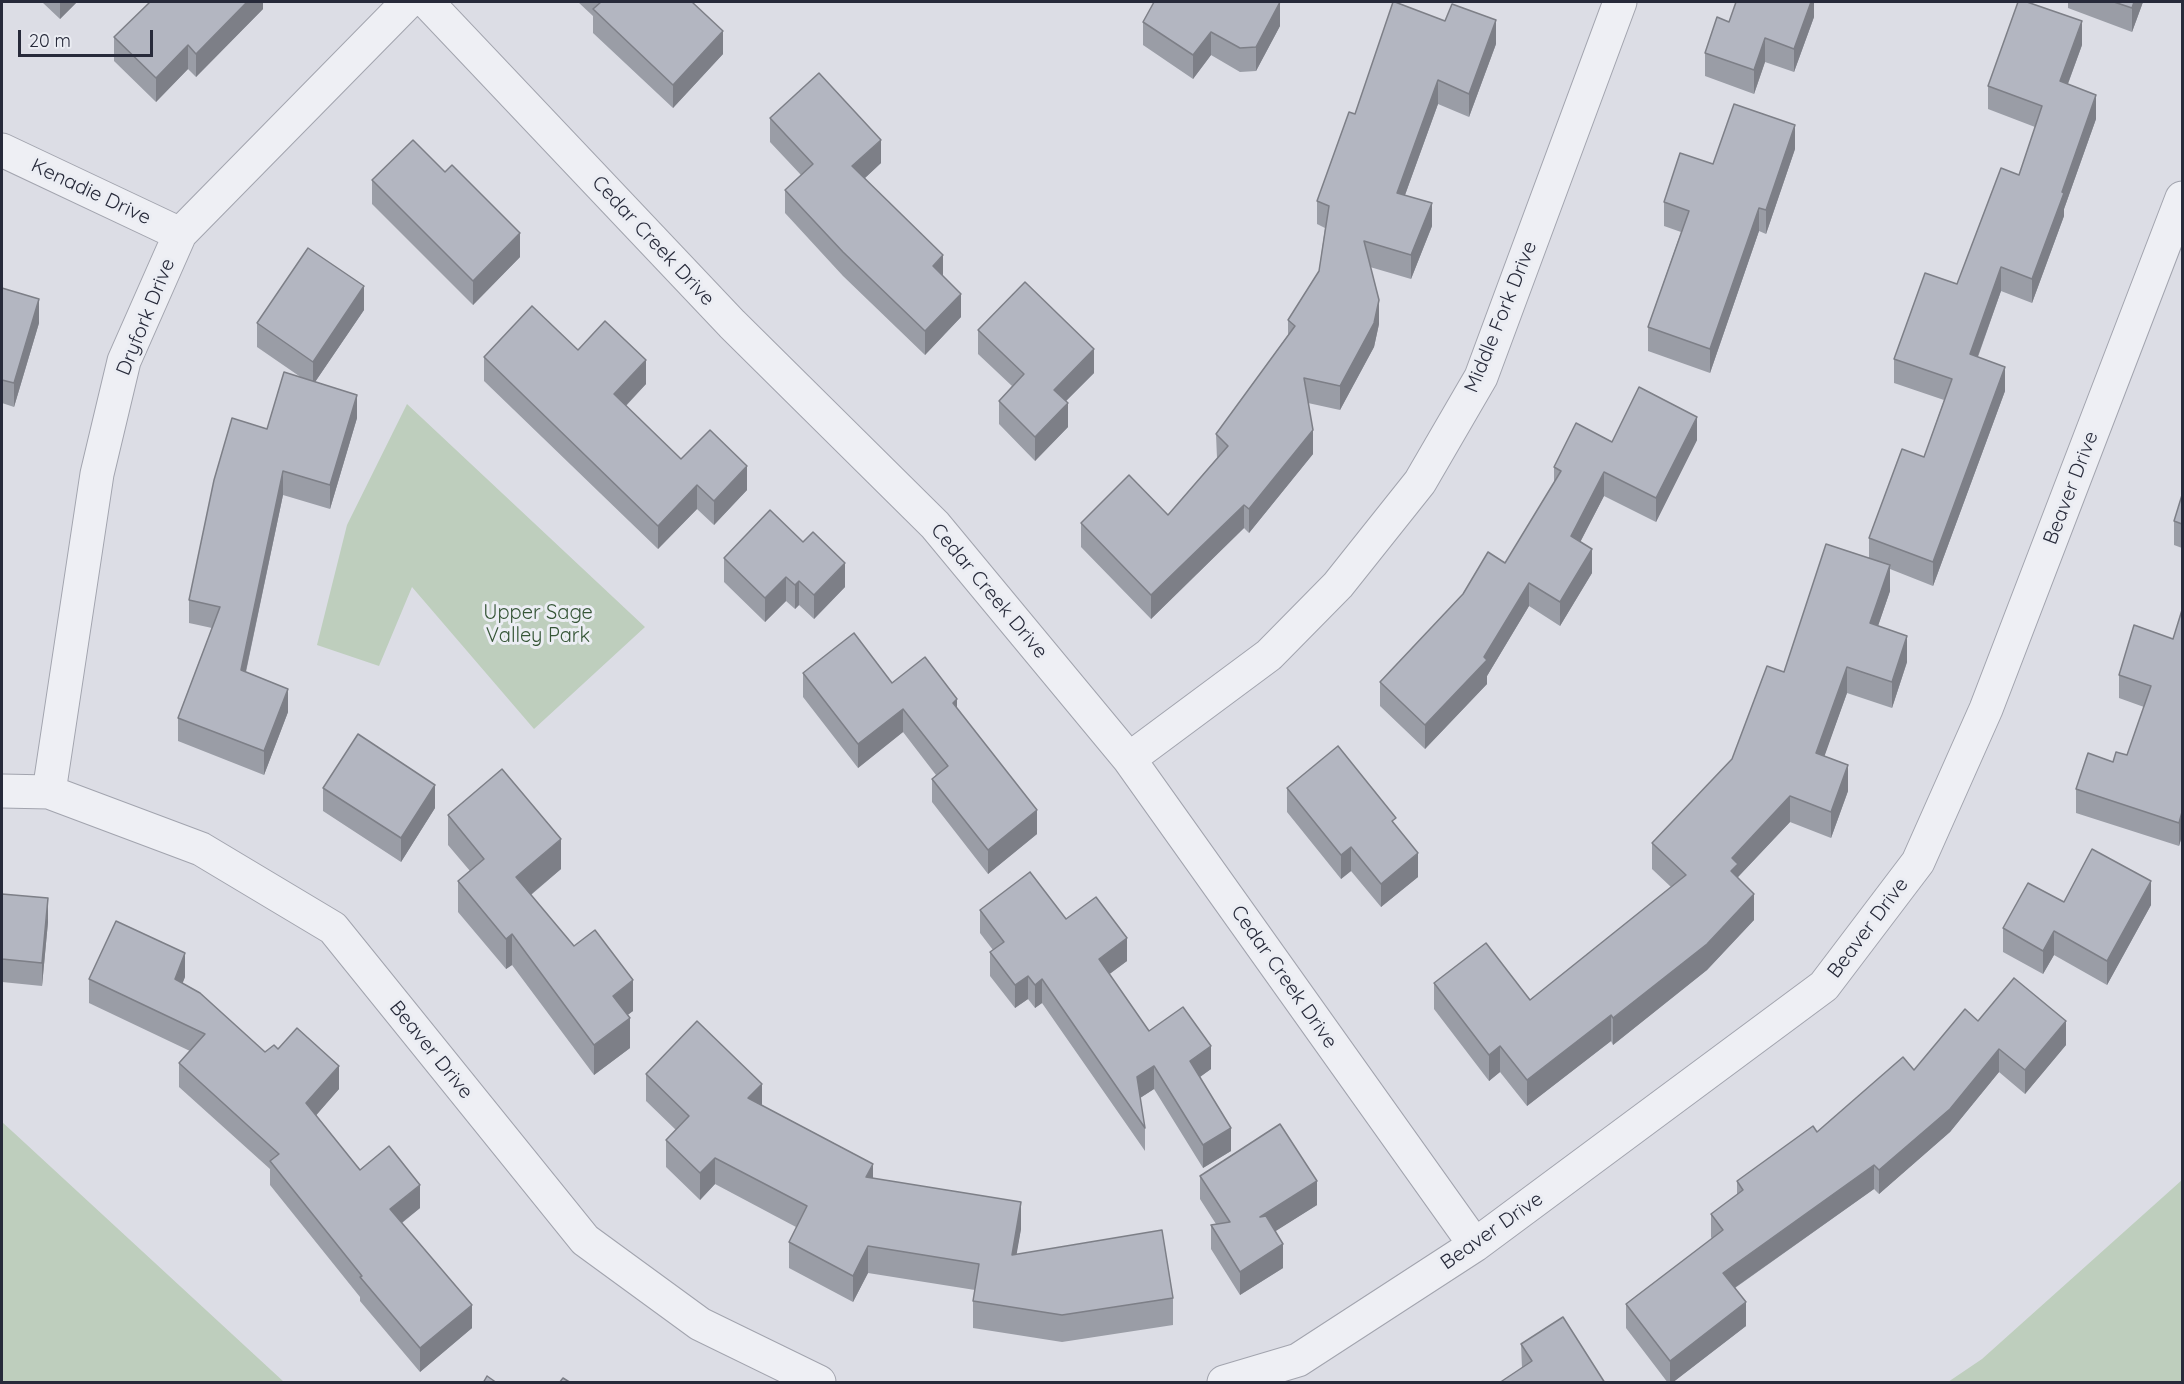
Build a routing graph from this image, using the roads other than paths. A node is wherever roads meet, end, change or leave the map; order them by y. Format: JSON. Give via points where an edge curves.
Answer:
{"nodes":[{"id":1,"x":408,"y":2,"type":"edge"},
{"id":2,"x":427,"y":2,"type":"edge"},
{"id":3,"x":1620,"y":2,"type":"edge"},
{"id":4,"x":2,"y":150,"type":"edge"},
{"id":5,"x":2182,"y":198,"type":"edge"},
{"id":6,"x":180,"y":234,"type":"junction"},
{"id":7,"x":1129,"y":759,"type":"junction"},
{"id":8,"x":2,"y":791,"type":"edge"},
{"id":9,"x":49,"y":792,"type":"junction"},
{"id":10,"x":1475,"y":1245,"type":"junction"},
{"id":11,"x":819,"y":1383,"type":"edge"},
{"id":12,"x":1224,"y":1383,"type":"edge"}],
"edges":[{"from":1,"to":6,"type":"street","name":"Dryfork Drive"},
{"from":2,"to":7,"type":"street","name":"Cedar Creek Drive","via":[[732,324],[935,525]]},
{"from":3,"to":7,"type":"street","name":"Middle Fork Drive","via":[[1481,377],[1420,482],[1338,585],[1269,655]]},
{"from":4,"to":6,"type":"street","name":"Kenadie Drive"},
{"from":5,"to":10,"type":"street","name":"Beaver Drive","via":[[1986,709],[1917,862],[1824,986]]},
{"from":6,"to":9,"type":"street","name":"Dryfork Drive","via":[[124,361],[97,474]]},
{"from":7,"to":10,"type":"street","name":"Cedar Creek Drive"},
{"from":8,"to":9,"type":"street","name":"Beaver Drive"},
{"from":9,"to":11,"type":"street","name":"Beaver Drive","via":[[201,849],[333,928],[585,1240],[700,1324]]},
{"from":10,"to":12,"type":"street","name":"Beaver Drive","via":[[1298,1360]]}]}
